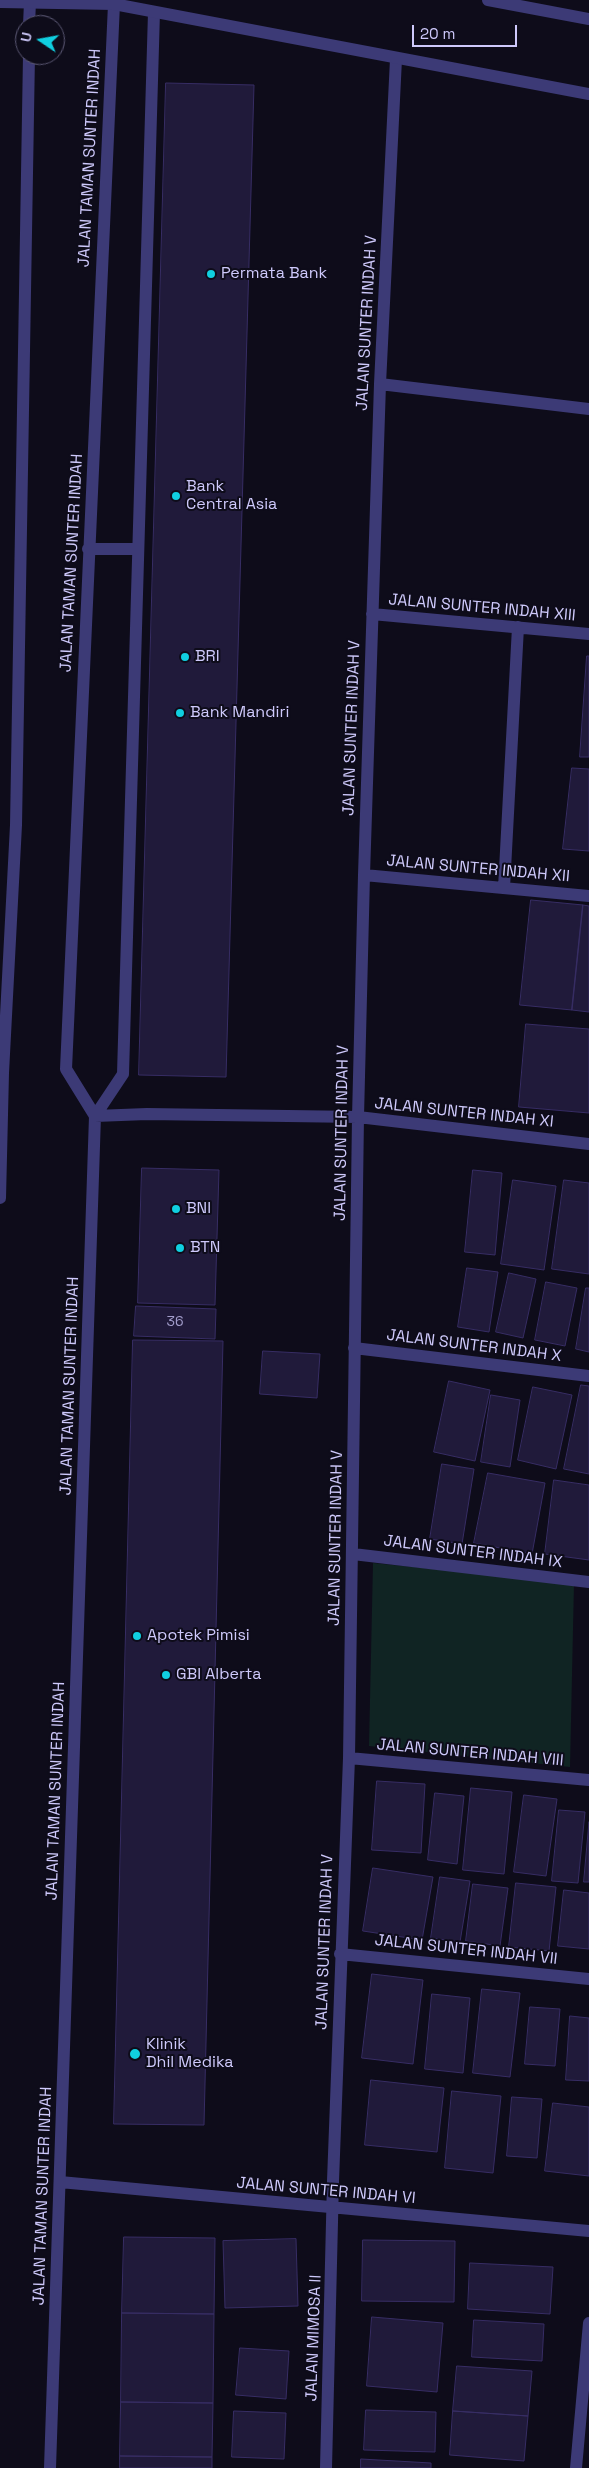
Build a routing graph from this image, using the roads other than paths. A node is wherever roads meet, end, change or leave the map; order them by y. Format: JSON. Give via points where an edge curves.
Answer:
{"nodes":[{"id":1,"x":488,"y":0,"type":"edge"},
{"id":2,"x":30,"y":1,"type":"edge"},
{"id":3,"x":0,"y":2,"type":"edge"},
{"id":4,"x":111,"y":2,"type":"edge"},
{"id":5,"x":154,"y":12,"type":"junction"},
{"id":6,"x":30,"y":15,"type":"edge"},
{"id":7,"x":589,"y":19,"type":"edge"},
{"id":8,"x":396,"y":58,"type":"junction"},
{"id":9,"x":28,"y":65,"type":"edge"},
{"id":10,"x":589,"y":94,"type":"edge"},
{"id":11,"x":380,"y":384,"type":"junction"},
{"id":12,"x":589,"y":409,"type":"edge"},
{"id":13,"x":88,"y":548,"type":"junction"},
{"id":14,"x":137,"y":549,"type":"junction"},
{"id":15,"x":372,"y":614,"type":"junction"},
{"id":16,"x":518,"y":627,"type":"junction"},
{"id":17,"x":589,"y":634,"type":"edge"},
{"id":18,"x":364,"y":875,"type":"junction"},
{"id":19,"x":504,"y":888,"type":"junction"},
{"id":20,"x":589,"y":896,"type":"edge"},
{"id":21,"x":2,"y":1073,"type":"edge"},
{"id":22,"x":95,"y":1116,"type":"junction"},
{"id":23,"x":358,"y":1117,"type":"junction"},
{"id":24,"x":589,"y":1144,"type":"edge"},
{"id":25,"x":0,"y":1198,"type":"edge"},
{"id":26,"x":354,"y":1348,"type":"junction"},
{"id":27,"x":589,"y":1376,"type":"edge"},
{"id":28,"x":353,"y":1554,"type":"junction"},
{"id":29,"x":589,"y":1582,"type":"edge"},
{"id":30,"x":349,"y":1758,"type":"junction"},
{"id":31,"x":589,"y":1780,"type":"edge"},
{"id":32,"x":340,"y":1954,"type":"junction"},
{"id":33,"x":589,"y":1979,"type":"edge"},
{"id":34,"x":60,"y":2182,"type":"junction"},
{"id":35,"x":333,"y":2208,"type":"junction"},
{"id":36,"x":589,"y":2231,"type":"edge"},
{"id":37,"x":589,"y":2324,"type":"edge"},
{"id":38,"x":50,"y":2468,"type":"edge"},
{"id":39,"x":326,"y":2468,"type":"edge"},
{"id":40,"x":576,"y":2468,"type":"edge"}],
"edges":[{"from":1,"to":7,"type":"street"},
{"from":2,"to":3,"type":"street"},
{"from":2,"to":4,"type":"street"},
{"from":2,"to":6,"type":"street"},
{"from":4,"to":5,"type":"street"},
{"from":4,"to":13,"type":"street","name":"JALAN TAMAN SUNTER INDAH"},
{"from":5,"to":8,"type":"street"},
{"from":5,"to":14,"type":"street"},
{"from":8,"to":10,"type":"street"},
{"from":8,"to":11,"type":"street","name":"JALAN SUNTER INDAH V"},
{"from":9,"to":21,"type":"street","via":[[16,824]]},
{"from":11,"to":12,"type":"street"},
{"from":11,"to":15,"type":"street","name":"JALAN SUNTER INDAH V"},
{"from":13,"to":14,"type":"street"},
{"from":13,"to":22,"type":"street","name":"JALAN TAMAN SUNTER INDAH","via":[[66,1069]]},
{"from":14,"to":22,"type":"street","via":[[123,1074]]},
{"from":15,"to":16,"type":"street","name":"JALAN SUNTER INDAH XIII"},
{"from":15,"to":18,"type":"street","name":"JALAN SUNTER INDAH V"},
{"from":16,"to":17,"type":"street","name":"JALAN SUNTER INDAH XIII"},
{"from":16,"to":19,"type":"street"},
{"from":18,"to":19,"type":"street","name":"JALAN SUNTER INDAH XII"},
{"from":18,"to":23,"type":"street","name":"JALAN SUNTER INDAH V"},
{"from":19,"to":20,"type":"street","name":"JALAN SUNTER INDAH XII"},
{"from":21,"to":25,"type":"street"},
{"from":22,"to":23,"type":"street","name":"JALAN SUNTER INDAH XI"},
{"from":22,"to":34,"type":"street","name":"JALAN TAMAN SUNTER INDAH"},
{"from":23,"to":24,"type":"street","name":"JALAN SUNTER INDAH XI"},
{"from":23,"to":26,"type":"street","name":"JALAN SUNTER INDAH V"},
{"from":26,"to":27,"type":"street","name":"JALAN SUNTER INDAH X"},
{"from":26,"to":28,"type":"street","name":"JALAN SUNTER INDAH V"},
{"from":28,"to":29,"type":"street","name":"JALAN SUNTER INDAH IX"},
{"from":28,"to":30,"type":"street","name":"JALAN SUNTER INDAH V"},
{"from":30,"to":31,"type":"street","name":"JALAN SUNTER INDAH VIII"},
{"from":30,"to":32,"type":"street","name":"JALAN SUNTER INDAH V"},
{"from":32,"to":33,"type":"street","name":"JALAN SUNTER INDAH VII"},
{"from":32,"to":35,"type":"street","name":"JALAN SUNTER INDAH V"},
{"from":34,"to":35,"type":"street","name":"JALAN SUNTER INDAH VI"},
{"from":34,"to":38,"type":"street","name":"JALAN TAMAN SUNTER INDAH"},
{"from":35,"to":36,"type":"street","name":"JALAN SUNTER INDAH VI"},
{"from":35,"to":39,"type":"street","name":"JALAN MIMOSA II"},
{"from":37,"to":40,"type":"street"}]}
